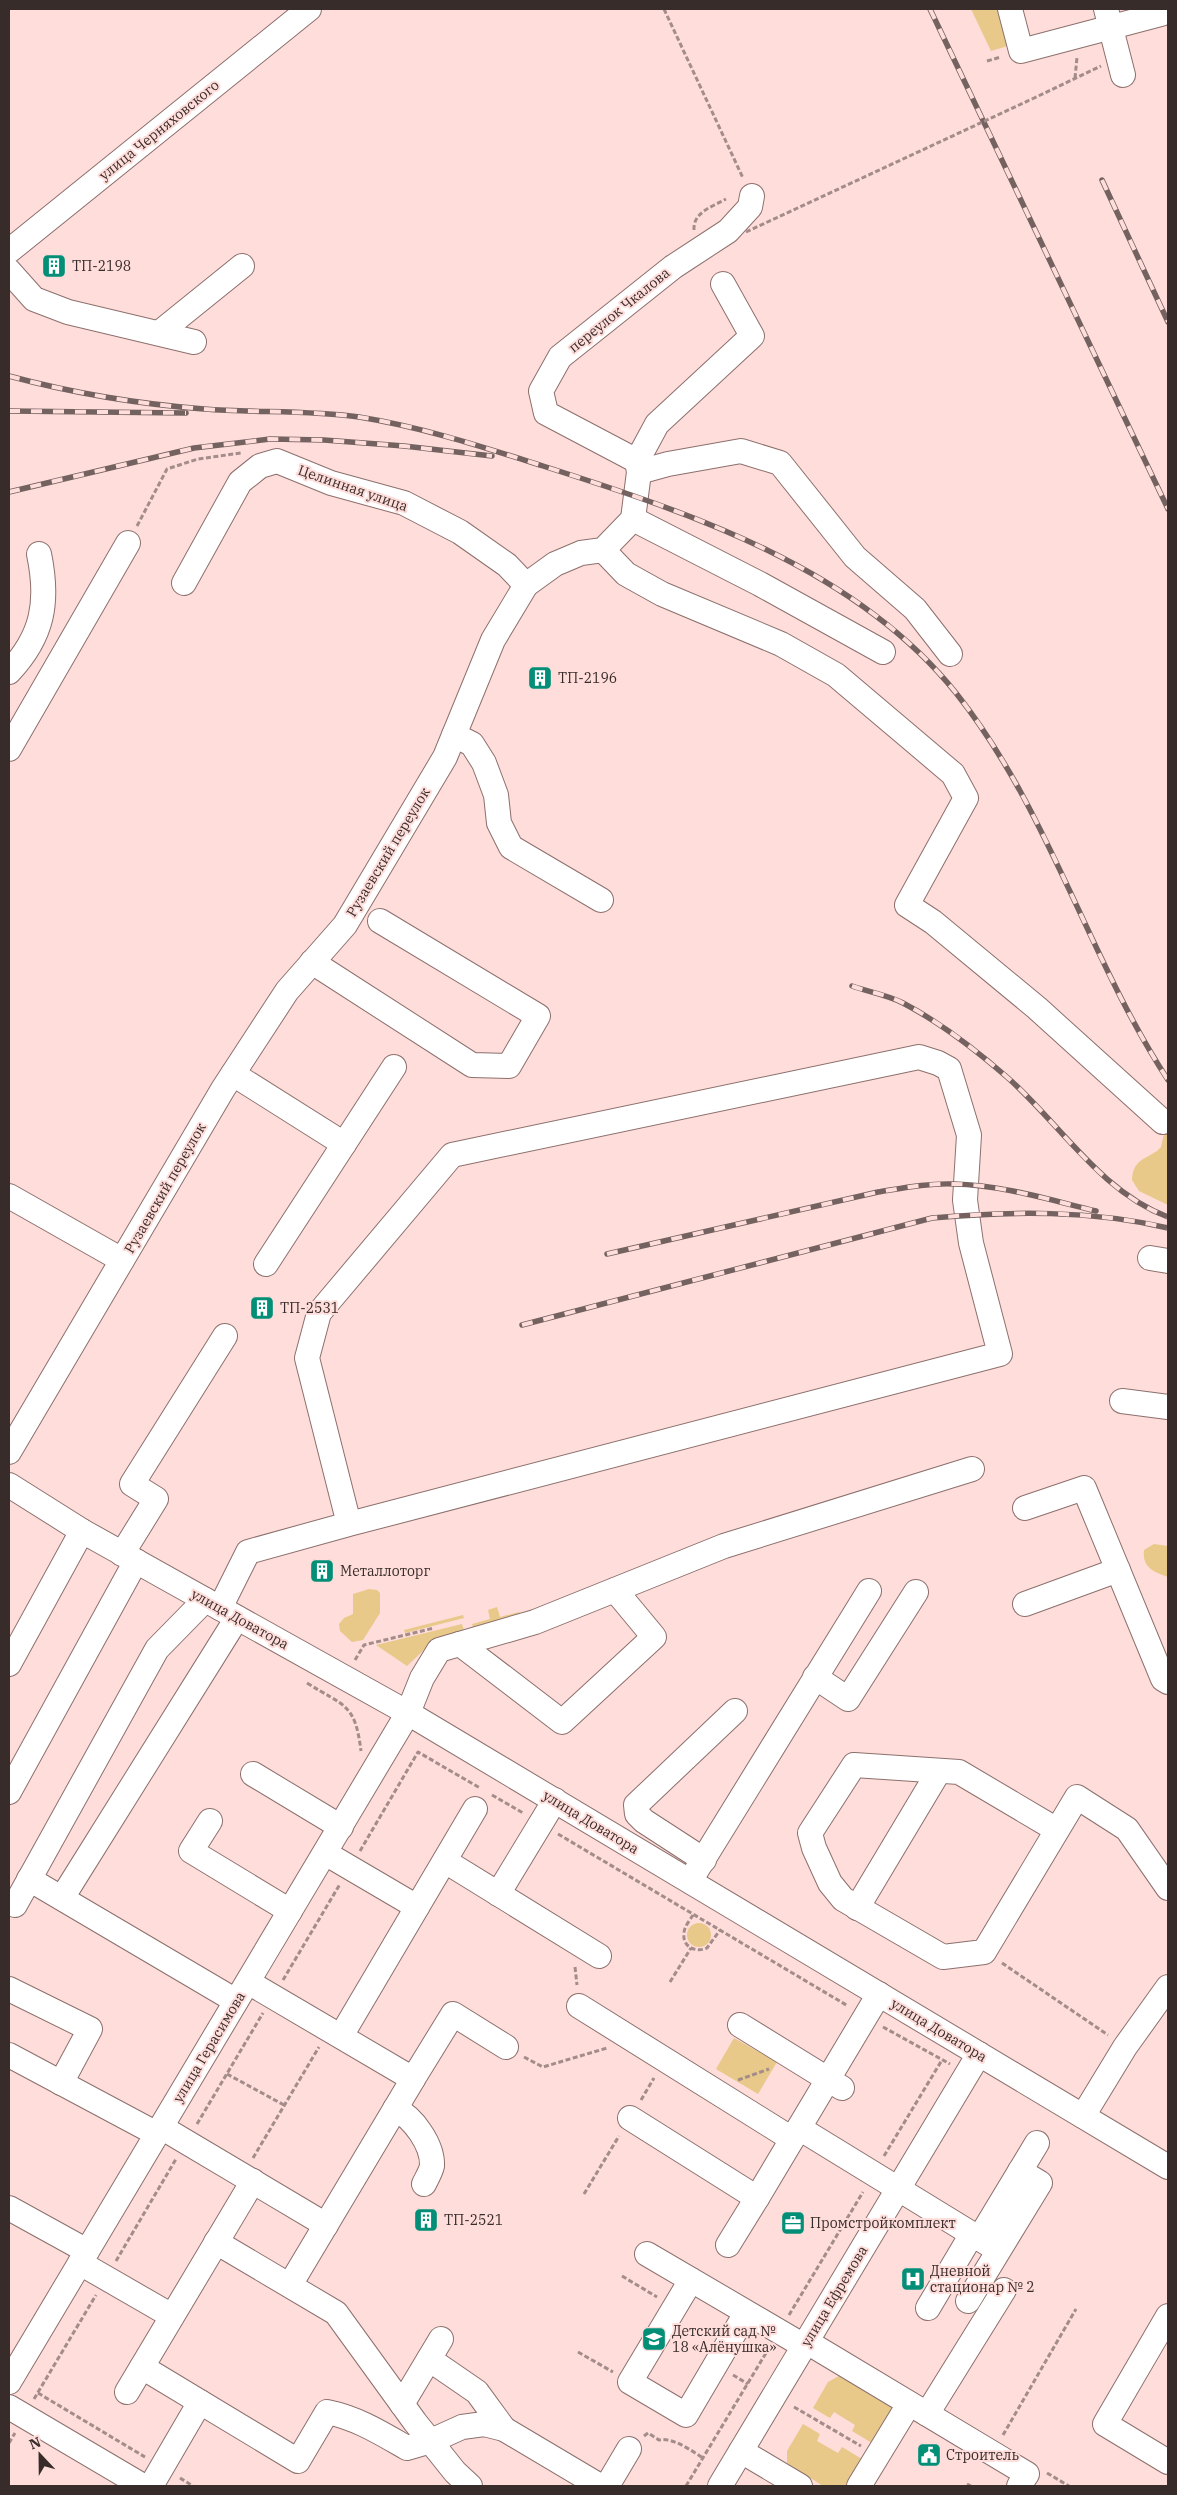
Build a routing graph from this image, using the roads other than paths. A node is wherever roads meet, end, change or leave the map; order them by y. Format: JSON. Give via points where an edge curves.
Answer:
{"nodes":[{"id":1,"x":309,"y":9,"type":"edge"},
{"id":2,"x":1010,"y":9,"type":"edge"},
{"id":3,"x":1163,"y":17,"type":"edge"},
{"id":4,"x":1109,"y":18,"type":"edge"},
{"id":5,"x":1121,"y":66,"type":"road end"},
{"id":6,"x":752,"y":196,"type":"road end"},
{"id":7,"x":9,"y":251,"type":"edge"},
{"id":8,"x":242,"y":266,"type":"dead end"},
{"id":9,"x":10,"y":277,"type":"edge"},
{"id":10,"x":723,"y":284,"type":"dead end"},
{"id":11,"x":158,"y":334,"type":"junction"},
{"id":12,"x":194,"y":342,"type":"dead end"},
{"id":13,"x":638,"y":467,"type":"junction"},
{"id":14,"x":633,"y":519,"type":"junction"},
{"id":15,"x":128,"y":542,"type":"road end"},
{"id":16,"x":603,"y":550,"type":"junction"},
{"id":17,"x":39,"y":554,"type":"dead end"},
{"id":18,"x":184,"y":583,"type":"dead end"},
{"id":19,"x":526,"y":585,"type":"junction"},
{"id":20,"x":883,"y":652,"type":"dead end"},
{"id":21,"x":950,"y":654,"type":"dead end"},
{"id":22,"x":9,"y":672,"type":"edge"},
{"id":23,"x":454,"y":734,"type":"junction"},
{"id":24,"x":9,"y":749,"type":"edge"},
{"id":25,"x":601,"y":900,"type":"dead end"},
{"id":26,"x":380,"y":921,"type":"dead end"},
{"id":27,"x":312,"y":962,"type":"junction"},
{"id":28,"x":394,"y":1067,"type":"dead end"},
{"id":29,"x":233,"y":1074,"type":"junction"},
{"id":30,"x":1163,"y":1122,"type":"dead end"},
{"id":31,"x":344,"y":1144,"type":"junction"},
{"id":32,"x":9,"y":1196,"type":"edge"},
{"id":33,"x":122,"y":1260,"type":"junction"},
{"id":34,"x":266,"y":1264,"type":"dead end"},
{"id":35,"x":225,"y":1336,"type":"dead end"},
{"id":36,"x":1122,"y":1401,"type":"dead end"},
{"id":37,"x":1168,"y":1407,"type":"edge"},
{"id":38,"x":12,"y":1438,"type":"edge"},
{"id":39,"x":972,"y":1469,"type":"dead end"},
{"id":40,"x":9,"y":1485,"type":"edge"},
{"id":41,"x":1025,"y":1508,"type":"dead end"},
{"id":42,"x":349,"y":1524,"type":"junction"},
{"id":43,"x":82,"y":1531,"type":"junction"},
{"id":44,"x":129,"y":1558,"type":"junction"},
{"id":45,"x":1118,"y":1570,"type":"junction"},
{"id":46,"x":615,"y":1590,"type":"junction"},
{"id":47,"x":869,"y":1591,"type":"dead end"},
{"id":48,"x":916,"y":1592,"type":"dead end"},
{"id":49,"x":1025,"y":1604,"type":"dead end"},
{"id":50,"x":221,"y":1608,"type":"junction"},
{"id":51,"x":460,"y":1644,"type":"junction"},
{"id":52,"x":9,"y":1664,"type":"edge"},
{"id":53,"x":816,"y":1678,"type":"junction"},
{"id":54,"x":1168,"y":1682,"type":"edge"},
{"id":55,"x":735,"y":1711,"type":"dead end"},
{"id":56,"x":408,"y":1712,"type":"junction"},
{"id":57,"x":939,"y":1771,"type":"junction"},
{"id":58,"x":253,"y":1774,"type":"dead end"},
{"id":59,"x":9,"y":1792,"type":"edge"},
{"id":60,"x":555,"y":1800,"type":"junction"},
{"id":61,"x":475,"y":1809,"type":"dead end"},
{"id":62,"x":210,"y":1821,"type":"dead end"},
{"id":63,"x":340,"y":1826,"type":"junction"},
{"id":64,"x":1057,"y":1830,"type":"junction"},
{"id":65,"x":325,"y":1854,"type":"junction"},
{"id":66,"x":704,"y":1860,"type":"junction"},
{"id":67,"x":445,"y":1861,"type":"junction"},
{"id":68,"x":29,"y":1880,"type":"junction"},
{"id":69,"x":690,"y":1881,"type":"junction"},
{"id":70,"x":1168,"y":1888,"type":"edge"},
{"id":71,"x":498,"y":1894,"type":"junction"},
{"id":72,"x":62,"y":1898,"type":"junction"},
{"id":73,"x":15,"y":1905,"type":"dead end"},
{"id":74,"x":417,"y":1908,"type":"junction"},
{"id":75,"x":857,"y":1908,"type":"junction"},
{"id":76,"x":290,"y":1911,"type":"junction"},
{"id":77,"x":599,"y":1956,"type":"dead end"},
{"id":78,"x":1168,"y":1988,"type":"edge"},
{"id":79,"x":9,"y":1989,"type":"edge"},
{"id":80,"x":242,"y":1992,"type":"junction"},
{"id":81,"x":879,"y":1994,"type":"junction"},
{"id":82,"x":578,"y":2006,"type":"road end"},
{"id":83,"x":740,"y":2025,"type":"dead end"},
{"id":84,"x":335,"y":2033,"type":"junction"},
{"id":85,"x":506,"y":2048,"type":"road end"},
{"id":86,"x":979,"y":2054,"type":"junction"},
{"id":87,"x":9,"y":2055,"type":"edge"},
{"id":88,"x":413,"y":2079,"type":"junction"},
{"id":89,"x":61,"y":2083,"type":"junction"},
{"id":90,"x":835,"y":2084,"type":"junction"},
{"id":91,"x":395,"y":2109,"type":"junction"},
{"id":92,"x":1083,"y":2116,"type":"junction"},
{"id":93,"x":630,"y":2118,"type":"dead end"},
{"id":94,"x":159,"y":2130,"type":"junction"},
{"id":95,"x":795,"y":2134,"type":"junction"},
{"id":96,"x":1037,"y":2144,"type":"dead end"},
{"id":97,"x":1168,"y":2167,"type":"edge"},
{"id":98,"x":248,"y":2178,"type":"junction"},
{"id":99,"x":424,"y":2184,"type":"dead end"},
{"id":100,"x":899,"y":2188,"type":"junction"},
{"id":101,"x":757,"y":2198,"type":"junction"},
{"id":102,"x":9,"y":2208,"type":"edge"},
{"id":103,"x":326,"y":2224,"type":"junction"},
{"id":104,"x":983,"y":2241,"type":"junction"},
{"id":105,"x":216,"y":2242,"type":"junction"},
{"id":106,"x":728,"y":2244,"type":"dead end"},
{"id":107,"x":647,"y":2254,"type":"dead end"},
{"id":108,"x":84,"y":2257,"type":"junction"},
{"id":109,"x":690,"y":2280,"type":"junction"},
{"id":110,"x":290,"y":2285,"type":"junction"},
{"id":111,"x":1004,"y":2290,"type":"dead end"},
{"id":112,"x":968,"y":2301,"type":"dead end"},
{"id":113,"x":928,"y":2308,"type":"dead end"},
{"id":114,"x":746,"y":2312,"type":"junction"},
{"id":115,"x":172,"y":2316,"type":"junction"},
{"id":116,"x":1168,"y":2316,"type":"edge"},
{"id":117,"x":805,"y":2344,"type":"junction"},
{"id":118,"x":142,"y":2368,"type":"junction"},
{"id":119,"x":9,"y":2382,"type":"edge"},
{"id":120,"x":127,"y":2392,"type":"dead end"},
{"id":121,"x":200,"y":2402,"type":"junction"},
{"id":122,"x":402,"y":2404,"type":"junction"},
{"id":123,"x":9,"y":2406,"type":"edge"},
{"id":124,"x":918,"y":2409,"type":"junction"},
{"id":125,"x":504,"y":2429,"type":"junction"},
{"id":126,"x":430,"y":2442,"type":"junction"},
{"id":127,"x":629,"y":2449,"type":"road end"},
{"id":128,"x":741,"y":2451,"type":"junction"},
{"id":129,"x":1168,"y":2462,"type":"edge"},
{"id":130,"x":156,"y":2477,"type":"edge"},
{"id":131,"x":142,"y":2486,"type":"edge"},
{"id":132,"x":470,"y":2486,"type":"edge"},
{"id":133,"x":600,"y":2486,"type":"edge"},
{"id":134,"x":607,"y":2486,"type":"edge"},
{"id":135,"x":720,"y":2486,"type":"edge"},
{"id":136,"x":800,"y":2486,"type":"edge"},
{"id":137,"x":859,"y":2486,"type":"edge"},
{"id":138,"x":1019,"y":2486,"type":"edge"}],
"edges":[{"from":1,"to":7,"type":"street","name":"улица Черняховского"},
{"from":2,"to":4,"type":"street","via":[[1021,51]]},
{"from":3,"to":4,"type":"street"},
{"from":4,"to":5,"type":"street"},
{"from":6,"to":13,"type":"street","name":"переулок Чкалова","via":[[750,207],[728,231],[672,267],[560,357],[541,391],[546,413]]},
{"from":8,"to":11,"type":"street"},
{"from":9,"to":11,"type":"street","via":[[34,299],[68,312]]},
{"from":10,"to":13,"type":"street","via":[[752,336],[657,424]]},
{"from":11,"to":12,"type":"street"},
{"from":13,"to":14,"type":"street"},
{"from":13,"to":21,"type":"street","via":[[741,451],[780,463],[854,557],[915,609]]},
{"from":14,"to":16,"type":"street"},
{"from":14,"to":20,"type":"street"},
{"from":15,"to":24,"type":"street"},
{"from":16,"to":19,"type":"street","name":"Рузаевский переулок","via":[[581,553],[555,564]]},
{"from":16,"to":30,"type":"street","via":[[626,574],[662,594],[781,644],[836,676],[953,774],[966,798],[907,905],[933,922],[1037,1008]]},
{"from":17,"to":22,"type":"street","via":[[44,581],[43,610],[35,635]]},
{"from":18,"to":19,"type":"street","name":"Целинная улица","via":[[240,482],[260,466],[278,461],[331,483],[404,503],[460,532],[507,565]]},
{"from":19,"to":23,"type":"street","name":"Рузаевский переулок","via":[[493,640]]},
{"from":23,"to":25,"type":"street","via":[[472,744],[484,763],[496,795],[499,823],[511,847]]},
{"from":23,"to":27,"type":"street","name":"Рузаевский переулок","via":[[445,758],[345,925]]},
{"from":26,"to":27,"type":"street","via":[[538,1016],[509,1066],[472,1065]]},
{"from":27,"to":29,"type":"street","name":"Рузаевский переулок","via":[[287,991]]},
{"from":28,"to":31,"type":"street"},
{"from":29,"to":31,"type":"street"},
{"from":29,"to":33,"type":"street","name":"Рузаевский переулок"},
{"from":31,"to":34,"type":"street"},
{"from":32,"to":33,"type":"street","name":"Рузаевский переулок"},
{"from":33,"to":38,"type":"street","name":"Рузаевский переулок"},
{"from":35,"to":44,"type":"street","via":[[132,1484],[156,1498]]},
{"from":36,"to":37,"type":"street"},
{"from":39,"to":46,"type":"street","name":"улица Герасимова","via":[[724,1546]]},
{"from":40,"to":43,"type":"street","name":"улица Доватора"},
{"from":41,"to":45,"type":"street","via":[[1084,1488]]},
{"from":42,"to":42,"type":"street","via":[[307,1358],[319,1313],[452,1155],[919,1056],[949,1069],[969,1135],[965,1200],[971,1242],[1000,1354]]},
{"from":42,"to":50,"type":"street","via":[[248,1552]]},
{"from":43,"to":44,"type":"street","name":"улица Доватора"},
{"from":43,"to":52,"type":"street"},
{"from":44,"to":50,"type":"street","name":"улица Доватора"},
{"from":44,"to":59,"type":"street"},
{"from":45,"to":49,"type":"street"},
{"from":45,"to":54,"type":"street","via":[[1163,1679]]},
{"from":46,"to":51,"type":"street","name":"улица Герасимова","via":[[535,1622]]},
{"from":46,"to":51,"type":"street","via":[[654,1637],[562,1722]]},
{"from":47,"to":53,"type":"street"},
{"from":48,"to":53,"type":"street","via":[[848,1699]]},
{"from":50,"to":56,"type":"street","name":"улица Доватора"},
{"from":50,"to":68,"type":"street","via":[[157,1648]]},
{"from":50,"to":72,"type":"street"},
{"from":51,"to":56,"type":"street","name":"улица Герасимова","via":[[439,1650],[422,1678]]},
{"from":53,"to":66,"type":"street"},
{"from":55,"to":66,"type":"street","via":[[636,1805],[637,1814],[644,1821]]},
{"from":56,"to":60,"type":"street","name":"улица Доватора"},
{"from":56,"to":63,"type":"street","name":"улица Герасимова"},
{"from":57,"to":64,"type":"street","via":[[959,1772]]},
{"from":57,"to":75,"type":"street"},
{"from":57,"to":75,"type":"street","via":[[854,1765],[810,1833],[830,1883],[843,1899]]},
{"from":58,"to":63,"type":"street"},
{"from":60,"to":69,"type":"street","name":"улица Доватора"},
{"from":60,"to":71,"type":"street"},
{"from":61,"to":67,"type":"street"},
{"from":62,"to":76,"type":"street","via":[[191,1850]]},
{"from":63,"to":65,"type":"street","name":"улица Герасимова"},
{"from":64,"to":70,"type":"street","via":[[1077,1797],[1127,1828]]},
{"from":64,"to":75,"type":"street","via":[[984,1952],[943,1956]]},
{"from":65,"to":74,"type":"street"},
{"from":65,"to":76,"type":"street","name":"улица Герасимова"},
{"from":66,"to":69,"type":"street"},
{"from":67,"to":71,"type":"street"},
{"from":67,"to":74,"type":"street"},
{"from":68,"to":72,"type":"street"},
{"from":68,"to":73,"type":"street"},
{"from":69,"to":81,"type":"street","name":"улица Доватора"},
{"from":71,"to":77,"type":"street"},
{"from":72,"to":80,"type":"street"},
{"from":74,"to":84,"type":"street"},
{"from":76,"to":80,"type":"street","name":"улица Герасимова"},
{"from":78,"to":92,"type":"street","via":[[1125,2047]]},
{"from":79,"to":89,"type":"street","via":[[90,2029]]},
{"from":80,"to":84,"type":"street","via":[[273,1997]]},
{"from":80,"to":94,"type":"street","name":"улица Герасимова"},
{"from":81,"to":86,"type":"street","name":"улица Доватора"},
{"from":81,"to":90,"type":"street"},
{"from":82,"to":95,"type":"street","via":[[711,2089]]},
{"from":83,"to":90,"type":"street"},
{"from":84,"to":88,"type":"street"},
{"from":85,"to":88,"type":"street","via":[[453,2014]]},
{"from":86,"to":92,"type":"street","name":"улица Доватора"},
{"from":86,"to":100,"type":"street","name":"улица Ефремова"},
{"from":87,"to":89,"type":"street"},
{"from":88,"to":91,"type":"street"},
{"from":89,"to":94,"type":"street"},
{"from":90,"to":95,"type":"street"},
{"from":91,"to":99,"type":"street","via":[[415,2124],[430,2153],[432,2167]]},
{"from":91,"to":103,"type":"street"},
{"from":92,"to":97,"type":"street","name":"улица Доватора"},
{"from":93,"to":101,"type":"street"},
{"from":94,"to":98,"type":"street"},
{"from":94,"to":108,"type":"street","name":"улица Герасимова"},
{"from":95,"to":100,"type":"street"},
{"from":95,"to":101,"type":"street"},
{"from":96,"to":104,"type":"street"},
{"from":98,"to":103,"type":"street"},
{"from":98,"to":105,"type":"street"},
{"from":100,"to":104,"type":"street"},
{"from":100,"to":117,"type":"street","name":"улица Ефремова"},
{"from":101,"to":106,"type":"street"},
{"from":102,"to":108,"type":"street"},
{"from":103,"to":110,"type":"street"},
{"from":104,"to":112,"type":"street"},
{"from":104,"to":113,"type":"street"},
{"from":105,"to":110,"type":"street"},
{"from":105,"to":115,"type":"street"},
{"from":107,"to":109,"type":"street"},
{"from":108,"to":115,"type":"street","via":[[106,2278]]},
{"from":108,"to":119,"type":"street","name":"улица Герасимова"},
{"from":109,"to":114,"type":"street"},
{"from":109,"to":114,"type":"street","via":[[630,2382],[686,2415]]},
{"from":110,"to":122,"type":"street","via":[[336,2313]]},
{"from":111,"to":124,"type":"street"},
{"from":114,"to":117,"type":"street"},
{"from":115,"to":118,"type":"street"},
{"from":116,"to":129,"type":"street","via":[[1105,2424]]},
{"from":117,"to":124,"type":"street"},
{"from":117,"to":128,"type":"street","name":"улица Ефремова"},
{"from":118,"to":120,"type":"street"},
{"from":118,"to":121,"type":"street"},
{"from":121,"to":126,"type":"street","via":[[298,2461],[327,2412],[366,2424],[407,2448]]},
{"from":121,"to":130,"type":"street"},
{"from":122,"to":125,"type":"street","via":[[435,2349],[477,2392]]},
{"from":122,"to":126,"type":"street"},
{"from":123,"to":131,"type":"street"},
{"from":124,"to":137,"type":"street","via":[[877,2456]]},
{"from":124,"to":138,"type":"street","via":[[1026,2474]]},
{"from":125,"to":126,"type":"street","via":[[484,2424],[462,2427]]},
{"from":125,"to":133,"type":"street"},
{"from":126,"to":132,"type":"street"},
{"from":127,"to":134,"type":"street"},
{"from":128,"to":135,"type":"street","name":"улица Ефремова"},
{"from":128,"to":136,"type":"street"}]}
